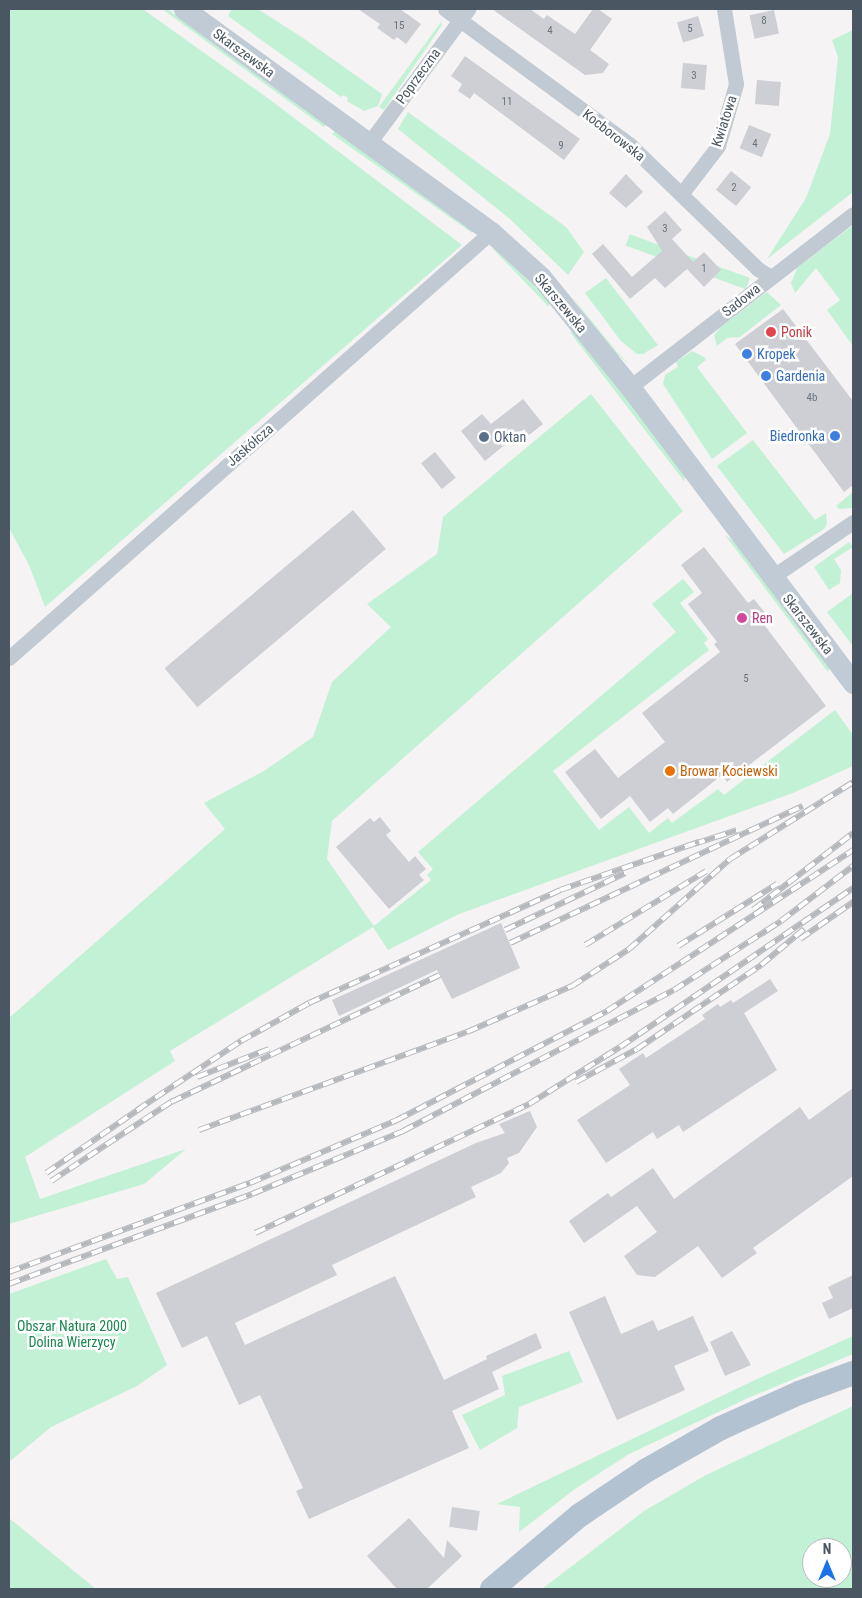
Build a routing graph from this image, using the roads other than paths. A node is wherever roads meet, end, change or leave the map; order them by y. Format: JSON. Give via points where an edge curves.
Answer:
{"nodes":[{"id":1,"x":184,"y":9,"type":"edge"},
{"id":2,"x":445,"y":9,"type":"edge"},
{"id":3,"x":724,"y":9,"type":"edge"},
{"id":4,"x":464,"y":14,"type":"edge"},
{"id":5,"x":369,"y":144,"type":"junction"},
{"id":6,"x":682,"y":193,"type":"junction"},
{"id":7,"x":853,"y":214,"type":"edge"},
{"id":8,"x":491,"y":232,"type":"junction"},
{"id":9,"x":771,"y":277,"type":"junction"},
{"id":10,"x":630,"y":387,"type":"junction"},
{"id":11,"x":853,"y":522,"type":"edge"},
{"id":12,"x":772,"y":577,"type":"junction"},
{"id":13,"x":9,"y":658,"type":"edge"},
{"id":14,"x":853,"y":683,"type":"edge"},
{"id":15,"x":853,"y":1373,"type":"edge"},
{"id":16,"x":853,"y":1390,"type":"edge"},
{"id":17,"x":492,"y":1589,"type":"edge"},
{"id":18,"x":512,"y":1589,"type":"edge"}],
"edges":[{"from":1,"to":5,"type":"main road","name":"Skarszewska"},
{"from":2,"to":4,"type":"street","name":"Kocborowska"},
{"from":3,"to":6,"type":"street","name":"Kwiatowa","via":[[736,84],[718,146]]},
{"from":4,"to":5,"type":"street","name":"Poprzeczna"},
{"from":4,"to":6,"type":"street","name":"Kocborowska","via":[[630,145]]},
{"from":5,"to":8,"type":"main road","name":"Skarszewska"},
{"from":6,"to":9,"type":"street","name":"Kocborowska","via":[[758,269]]},
{"from":7,"to":9,"type":"street","name":"Sadowa"},
{"from":8,"to":10,"type":"main road","name":"Skarszewska","via":[[541,277]]},
{"from":8,"to":13,"type":"street","name":"Jaskółcza"},
{"from":9,"to":10,"type":"street","name":"Sadowa"},
{"from":10,"to":12,"type":"main road","name":"Skarszewska"},
{"from":11,"to":12,"type":"street"},
{"from":12,"to":14,"type":"main road","name":"Skarszewska"},
{"from":15,"to":17,"type":"main road","via":[[722,1428],[647,1470],[580,1515]]},
{"from":16,"to":18,"type":"main road","via":[[746,1434],[665,1478],[583,1532]]}]}
